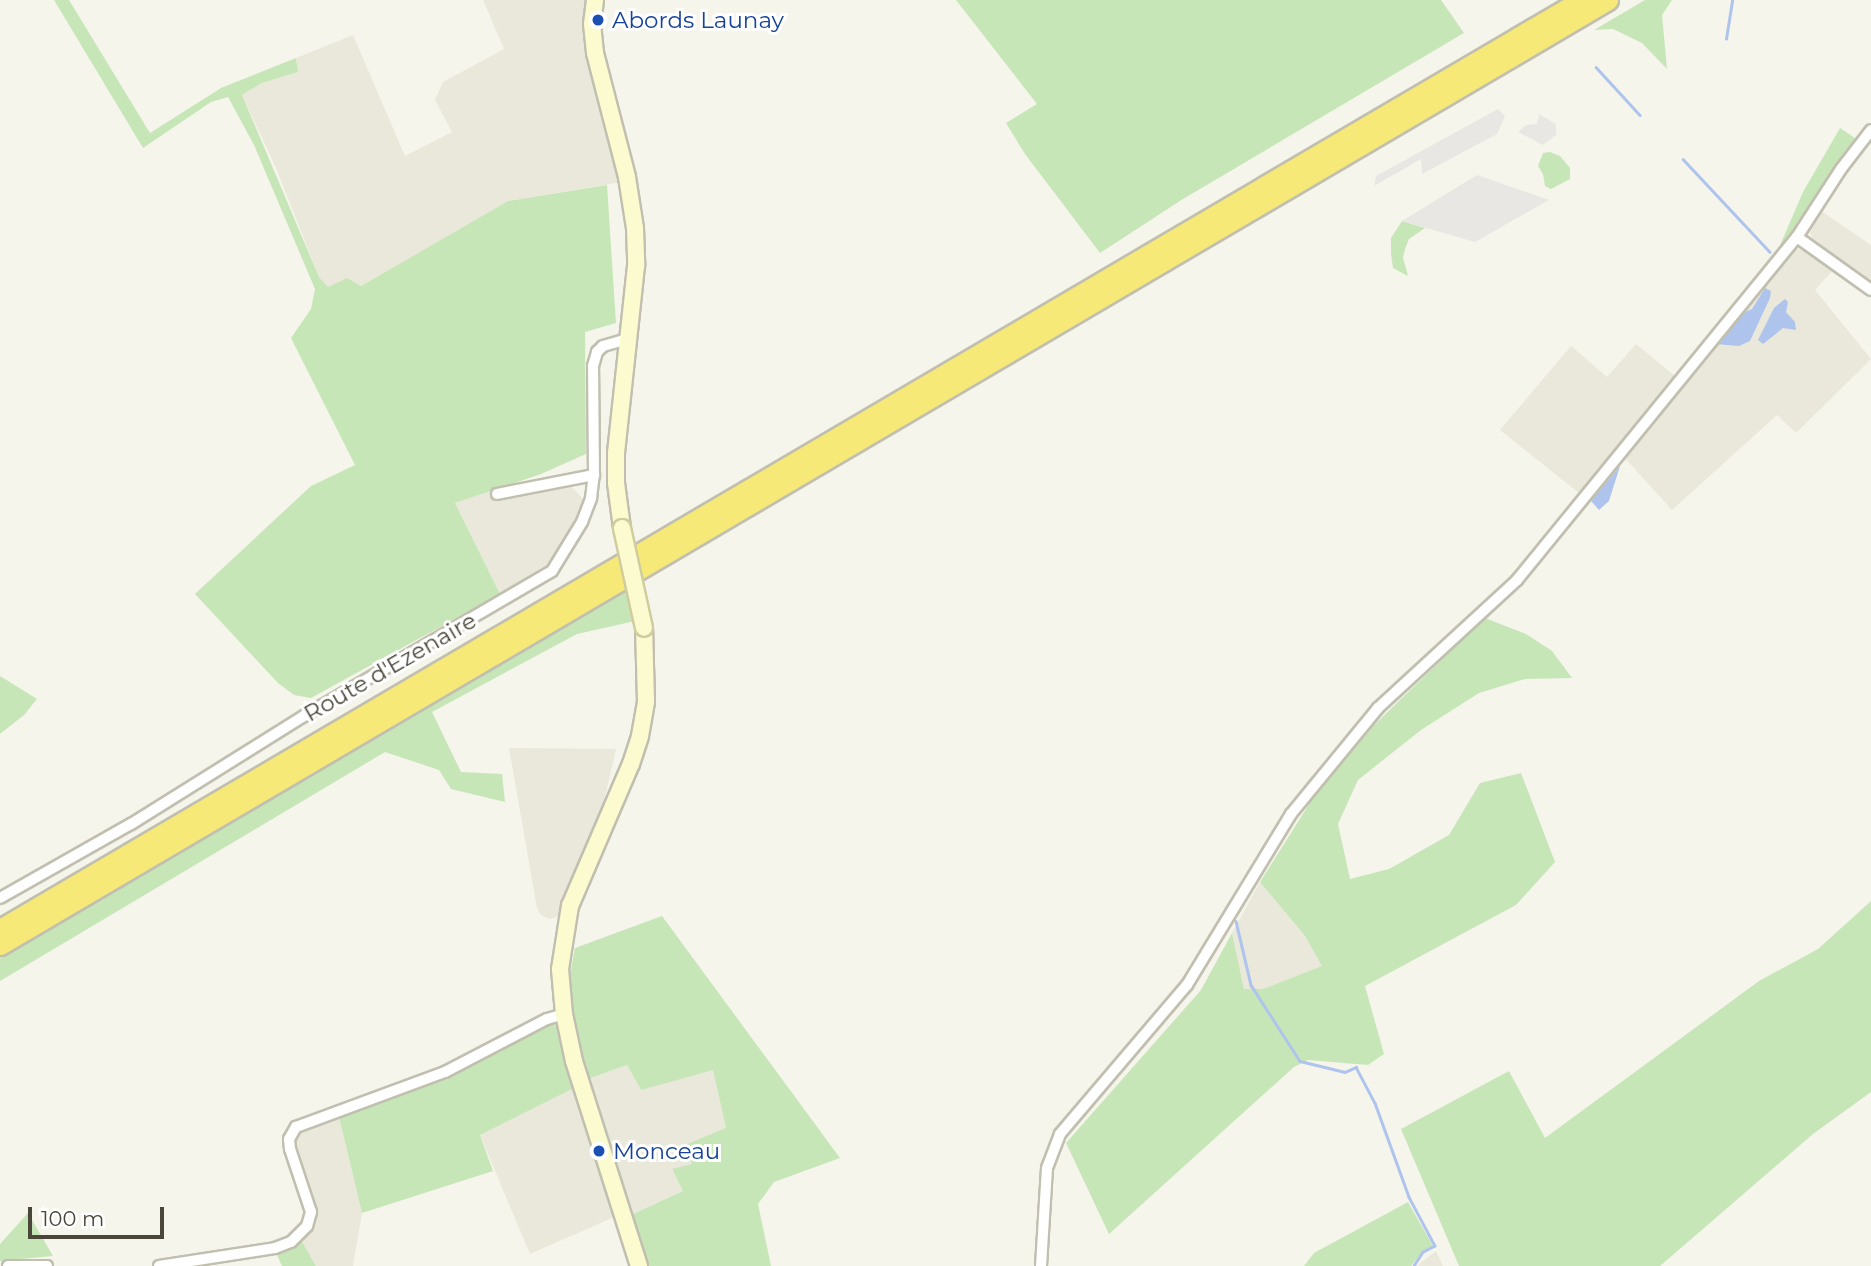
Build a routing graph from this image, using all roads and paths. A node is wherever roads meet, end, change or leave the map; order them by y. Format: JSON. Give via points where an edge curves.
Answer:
{"nodes":[{"id":1,"x":595,"y":0,"type":"edge"},
{"id":2,"x":1581,"y":0,"type":"edge"},
{"id":3,"x":1608,"y":0,"type":"edge"},
{"id":4,"x":1871,"y":130,"type":"edge"},
{"id":5,"x":1797,"y":237,"type":"junction"},
{"id":6,"x":1871,"y":290,"type":"edge"},
{"id":7,"x":628,"y":339,"type":"junction"},
{"id":8,"x":594,"y":475,"type":"junction"},
{"id":9,"x":497,"y":494,"type":"dead end"},
{"id":10,"x":0,"y":898,"type":"edge"},
{"id":11,"x":0,"y":929,"type":"edge"},
{"id":12,"x":0,"y":945,"type":"edge"},
{"id":13,"x":564,"y":1014,"type":"junction"},
{"id":14,"x":8,"y":1266,"type":"edge"},
{"id":15,"x":47,"y":1266,"type":"edge"},
{"id":16,"x":159,"y":1266,"type":"edge"},
{"id":17,"x":639,"y":1266,"type":"edge"},
{"id":18,"x":1041,"y":1266,"type":"edge"}],
"edges":[{"from":1,"to":7,"type":"street","via":[[595,53],[627,177],[635,228]]},
{"from":2,"to":11,"type":"highway"},
{"from":3,"to":12,"type":"highway"},
{"from":4,"to":5,"type":"street"},
{"from":5,"to":6,"type":"street"},
{"from":5,"to":18,"type":"street","via":[[1517,580],[1378,708],[1292,814],[1187,985],[1060,1133],[1047,1168]]},
{"from":7,"to":8,"type":"street","name":"Route d'Ezenaire","via":[[603,345],[593,366]]},
{"from":7,"to":13,"type":"street","bridge":true,"via":[[616,453],[622,528],[645,628],[646,702],[631,764],[570,906],[560,969]]},
{"from":8,"to":9,"type":"street"},
{"from":8,"to":10,"type":"street","name":"Route d'Ezenaire","via":[[582,522],[562,558],[541,580]]},
{"from":13,"to":16,"type":"street","via":[[445,1072],[296,1127],[289,1139],[290,1149],[310,1212],[307,1226],[291,1242]]},
{"from":13,"to":17,"type":"street","via":[[574,1060]]},
{"from":14,"to":15,"type":"street"}]}
